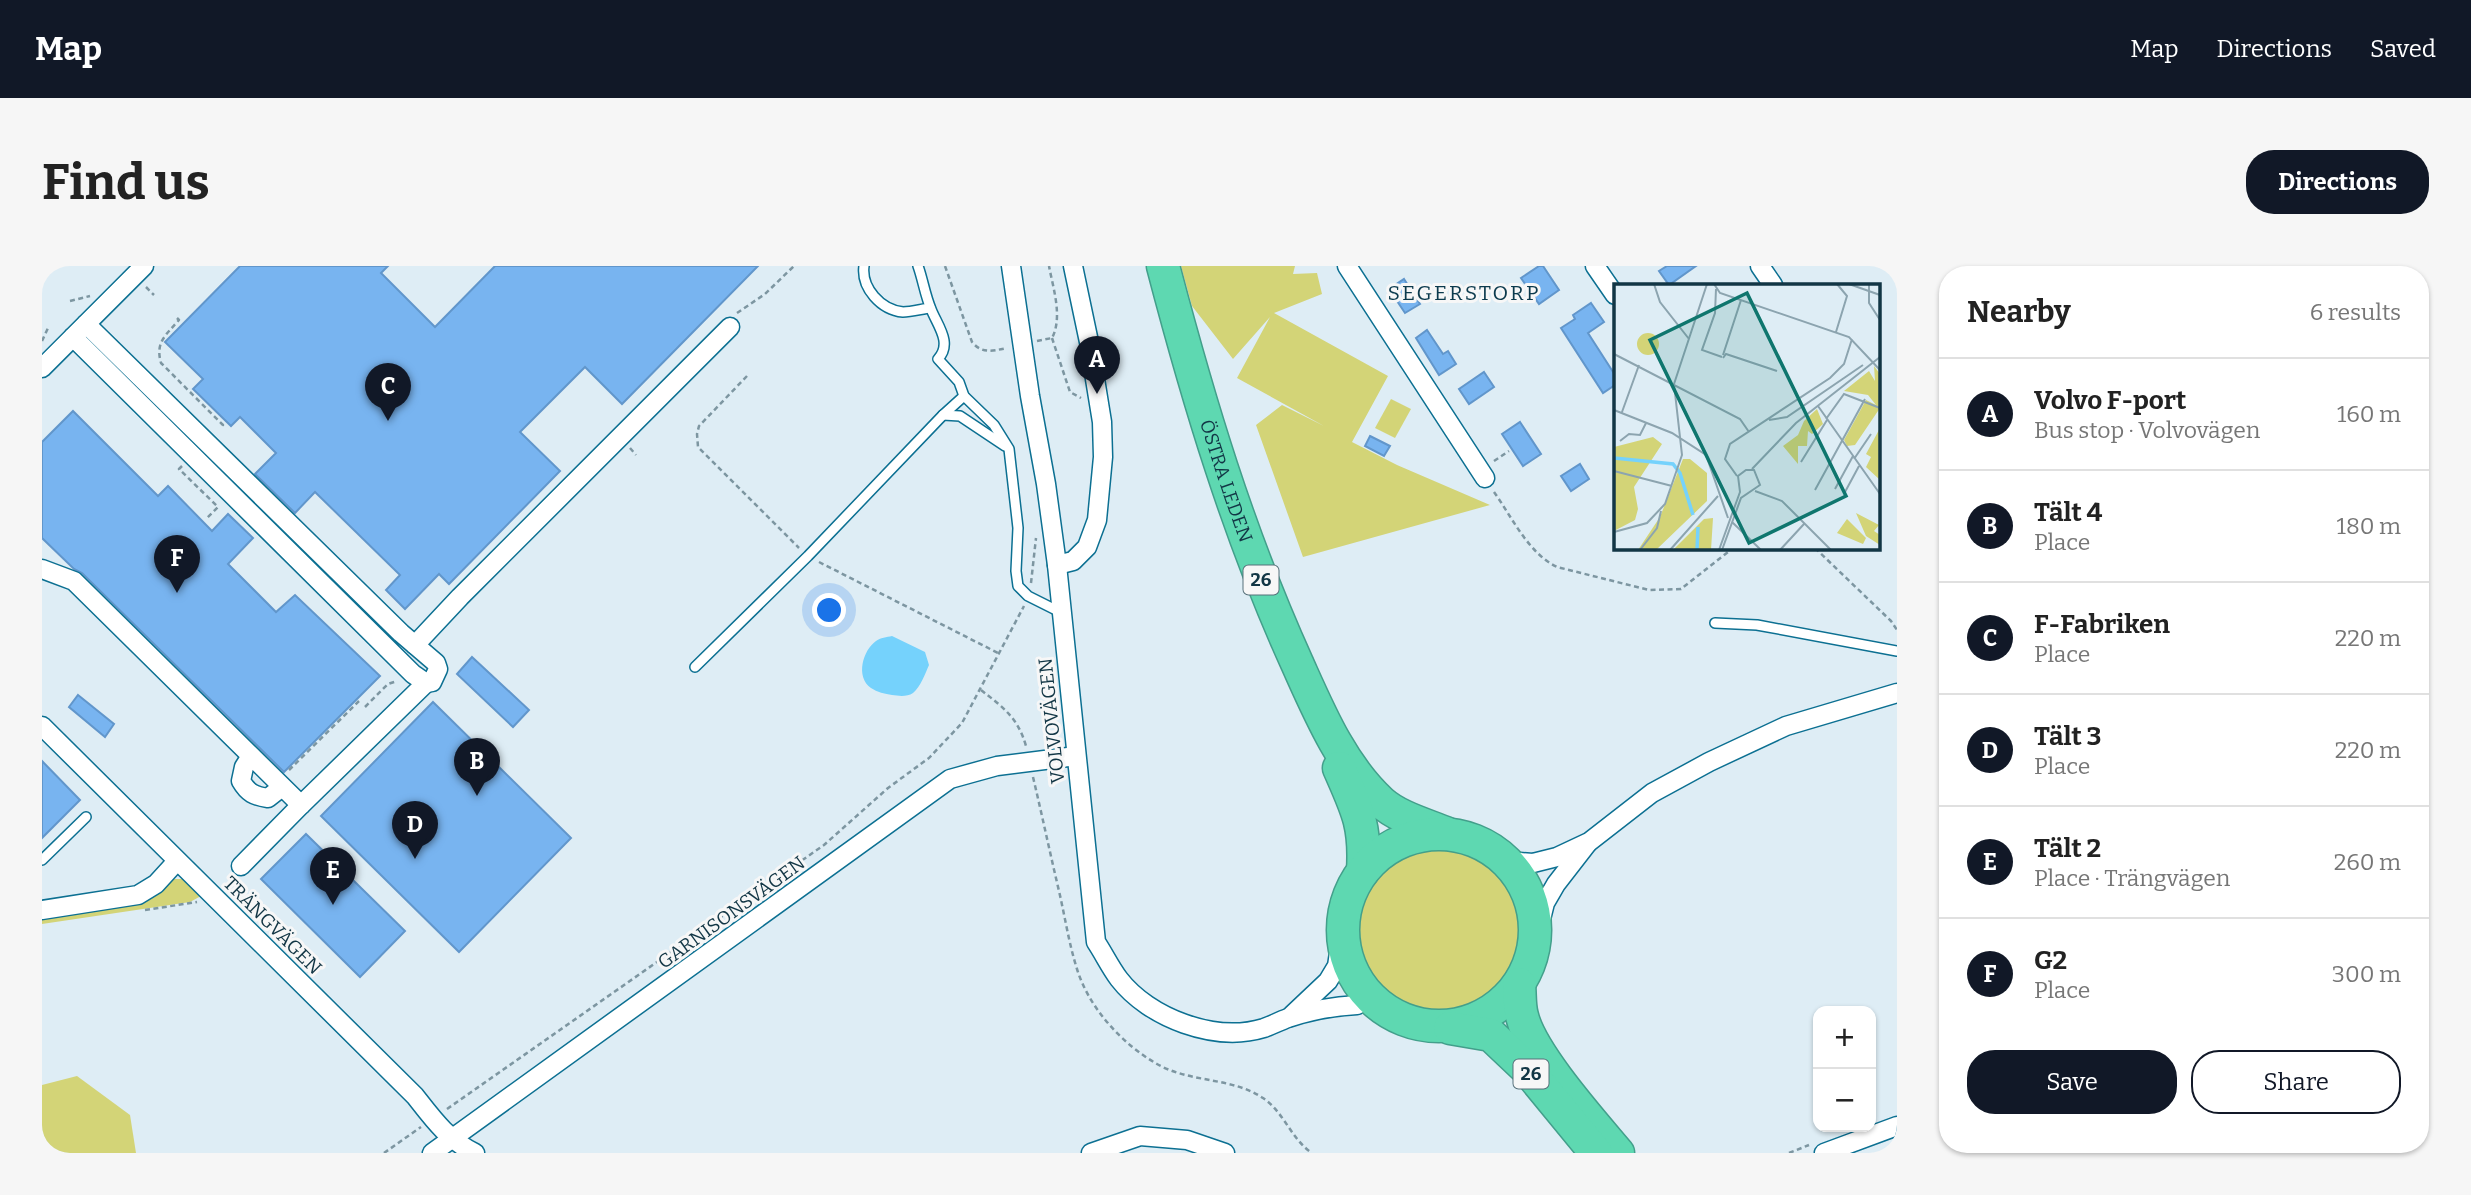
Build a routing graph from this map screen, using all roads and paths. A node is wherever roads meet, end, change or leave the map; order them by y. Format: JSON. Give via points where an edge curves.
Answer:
{"nodes":[{"id":1,"x":144,"y":266,"type":"edge"},
{"id":2,"x":864,"y":266,"type":"edge"},
{"id":3,"x":918,"y":266,"type":"edge"},
{"id":4,"x":945,"y":266,"type":"edge"},
{"id":5,"x":1011,"y":266,"type":"edge"},
{"id":6,"x":1049,"y":266,"type":"edge"},
{"id":7,"x":1073,"y":266,"type":"edge"},
{"id":8,"x":1154,"y":266,"type":"edge"},
{"id":9,"x":1163,"y":266,"type":"edge"},
{"id":10,"x":1347,"y":266,"type":"edge"},
{"id":11,"x":1595,"y":266,"type":"edge"},
{"id":12,"x":1760,"y":266,"type":"edge"},
{"id":13,"x":143,"y":284,"type":"dead end"},
{"id":14,"x":1772,"y":284,"type":"edge"},
{"id":15,"x":1614,"y":294,"type":"edge"},
{"id":16,"x":154,"y":295,"type":"dead end"},
{"id":17,"x":90,"y":296,"type":"dead end"},
{"id":18,"x":70,"y":301,"type":"dead end"},
{"id":19,"x":930,"y":308,"type":"junction"},
{"id":20,"x":177,"y":318,"type":"dead end"},
{"id":21,"x":730,"y":327,"type":"dead end"},
{"id":22,"x":48,"y":328,"type":"dead end"},
{"id":23,"x":80,"y":330,"type":"junction"},
{"id":24,"x":1052,"y":338,"type":"junction"},
{"id":25,"x":42,"y":341,"type":"edge"},
{"id":26,"x":1033,"y":342,"type":"dead end"},
{"id":27,"x":1007,"y":348,"type":"dead end"},
{"id":28,"x":42,"y":368,"type":"edge"},
{"id":29,"x":964,"y":396,"type":"junction"},
{"id":30,"x":1090,"y":397,"type":"dead end"},
{"id":31,"x":943,"y":415,"type":"junction"},
{"id":32,"x":220,"y":427,"type":"dead end"},
{"id":33,"x":630,"y":448,"type":"dead end"},
{"id":34,"x":1009,"y":449,"type":"junction"},
{"id":35,"x":636,"y":454,"type":"dead end"},
{"id":36,"x":182,"y":466,"type":"dead end"},
{"id":37,"x":1485,"y":478,"type":"joint"},
{"id":38,"x":207,"y":518,"type":"dead end"},
{"id":39,"x":1035,"y":530,"type":"dead end"},
{"id":40,"x":1730,"y":550,"type":"edge"},
{"id":41,"x":1817,"y":550,"type":"edge"},
{"id":42,"x":1057,"y":565,"type":"junction"},
{"id":43,"x":42,"y":569,"type":"edge"},
{"id":44,"x":1030,"y":587,"type":"dead end"},
{"id":45,"x":1026,"y":604,"type":"dead end"},
{"id":46,"x":1060,"y":612,"type":"junction"},
{"id":47,"x":1714,"y":623,"type":"dead end"},
{"id":48,"x":1897,"y":630,"type":"edge"},
{"id":49,"x":415,"y":645,"type":"junction"},
{"id":50,"x":1897,"y":651,"type":"edge"},
{"id":51,"x":695,"y":667,"type":"dead end"},
{"id":52,"x":426,"y":683,"type":"junction"},
{"id":53,"x":1897,"y":693,"type":"edge"},
{"id":54,"x":359,"y":701,"type":"dead end"},
{"id":55,"x":42,"y":726,"type":"edge"},
{"id":56,"x":251,"y":756,"type":"junction"},
{"id":57,"x":1076,"y":756,"type":"junction"},
{"id":58,"x":297,"y":763,"type":"dead end"},
{"id":59,"x":282,"y":787,"type":"junction"},
{"id":60,"x":301,"y":805,"type":"junction"},
{"id":61,"x":86,"y":817,"type":"dead end"},
{"id":62,"x":1448,"y":834,"type":"junction"},
{"id":63,"x":1589,"y":842,"type":"junction"},
{"id":64,"x":42,"y":860,"type":"edge"},
{"id":65,"x":1507,"y":861,"type":"junction"},
{"id":66,"x":177,"y":862,"type":"junction"},
{"id":67,"x":241,"y":866,"type":"dead end"},
{"id":68,"x":1363,"y":871,"type":"junction"},
{"id":69,"x":42,"y":910,"type":"edge"},
{"id":70,"x":1342,"y":933,"type":"junction"},
{"id":71,"x":1535,"y":943,"type":"junction"},
{"id":72,"x":1519,"y":984,"type":"junction"},
{"id":73,"x":1366,"y":993,"type":"junction"},
{"id":74,"x":1290,"y":1017,"type":"junction"},
{"id":75,"x":1445,"y":1027,"type":"junction"},
{"id":76,"x":444,"y":1111,"type":"dead end"},
{"id":77,"x":1897,"y":1126,"type":"edge"},
{"id":78,"x":419,"y":1128,"type":"dead end"},
{"id":79,"x":452,"y":1139,"type":"junction"},
{"id":80,"x":384,"y":1153,"type":"edge"},
{"id":81,"x":432,"y":1153,"type":"edge"},
{"id":82,"x":474,"y":1153,"type":"edge"},
{"id":83,"x":1091,"y":1153,"type":"edge"},
{"id":84,"x":1225,"y":1153,"type":"edge"},
{"id":85,"x":1596,"y":1153,"type":"edge"},
{"id":86,"x":1618,"y":1153,"type":"edge"},
{"id":87,"x":1824,"y":1153,"type":"edge"}],
"edges":[{"from":1,"to":23,"type":"street"},
{"from":2,"to":19,"type":"lane","via":[[865,284],[883,305],[903,312]]},
{"from":3,"to":19,"type":"lane"},
{"from":4,"to":27,"type":"path","via":[[972,342],[986,352]]},
{"from":5,"to":42,"type":"street","name":"VOLVOVÄGEN"},
{"from":6,"to":24,"type":"path","via":[[1057,321]]},
{"from":7,"to":42,"type":"street","via":[[1102,422],[1104,457],[1097,520],[1087,547],[1073,561]]},
{"from":8,"to":68,"type":"highway","name":"ÖSTRA LEDEN","number":"26","via":[[1196,422],[1241,559],[1362,825]]},
{"from":9,"to":62,"type":"highway","name":"ÖSTRA LEDEN","number":"26","via":[[1221,472],[1318,709],[1356,774],[1384,805]]},
{"from":10,"to":37,"type":"street"},
{"from":11,"to":15,"type":"street"},
{"from":12,"to":14,"type":"street"},
{"from":13,"to":16,"type":"path"},
{"from":17,"to":18,"type":"path"},
{"from":19,"to":29,"type":"lane","via":[[944,343],[944,353],[938,359],[959,382]]},
{"from":20,"to":32,"type":"path","via":[[158,352],[161,363],[223,425]]},
{"from":21,"to":49,"type":"street"},
{"from":22,"to":25,"type":"path"},
{"from":23,"to":28,"type":"street"},
{"from":23,"to":49,"type":"street"},
{"from":23,"to":52,"type":"street"},
{"from":24,"to":26,"type":"path"},
{"from":24,"to":30,"type":"path","via":[[1070,392]]},
{"from":29,"to":31,"type":"lane"},
{"from":29,"to":34,"type":"lane","via":[[994,425]]},
{"from":31,"to":34,"type":"lane","via":[[960,416]]},
{"from":31,"to":51,"type":"lane"},
{"from":33,"to":35,"type":"path"},
{"from":34,"to":46,"type":"lane","via":[[1018,528],[1018,586]]},
{"from":36,"to":38,"type":"path","via":[[179,469],[218,508]]},
{"from":37,"to":40,"type":"path","via":[[1534,549],[1557,567],[1649,590],[1681,590]]},
{"from":39,"to":44,"type":"path"},
{"from":41,"to":48,"type":"path"},
{"from":42,"to":46,"type":"street","name":"VOLVOVÄGEN"},
{"from":43,"to":56,"type":"street","via":[[74,581]]},
{"from":45,"to":76,"type":"path","via":[[962,723],[929,758],[824,845]]},
{"from":46,"to":57,"type":"street","name":"VOLVOVÄGEN"},
{"from":47,"to":50,"type":"lane","via":[[1757,625]]},
{"from":49,"to":52,"type":"street","via":[[439,669],[432,682]]},
{"from":52,"to":60,"type":"street"},
{"from":53,"to":63,"type":"street","via":[[1786,726],[1709,762],[1652,793]]},
{"from":54,"to":58,"type":"path"},
{"from":55,"to":66,"type":"street","name":"TRÄNGVÄGEN"},
{"from":56,"to":59,"type":"street"},
{"from":56,"to":59,"type":"street","via":[[241,781],[247,791],[268,798]]},
{"from":57,"to":74,"type":"street","name":"VOLVOVÄGEN","via":[[1096,942],[1120,980],[1147,1006],[1194,1027],[1231,1034]]},
{"from":57,"to":79,"type":"street","name":"GARNISONSVÄGEN","via":[[997,766],[950,779]]},
{"from":59,"to":60,"type":"street"},
{"from":60,"to":67,"type":"street"},
{"from":61,"to":64,"type":"lane"},
{"from":62,"to":65,"type":"highway","number":"26","via":[[1470,838]]},
{"from":62,"to":68,"type":"highway","number":"26","via":[[1401,841]]},
{"from":63,"to":65,"type":"street","via":[[1547,861]]},
{"from":63,"to":71,"type":"street","via":[[1545,903]]},
{"from":65,"to":71,"type":"highway","number":"26","via":[[1531,899]]},
{"from":66,"to":69,"type":"street","via":[[138,895]]},
{"from":66,"to":79,"type":"street","name":"TRÄNGVÄGEN","via":[[405,1086]]},
{"from":68,"to":70,"type":"highway","number":"26","via":[[1352,890]]},
{"from":70,"to":73,"type":"highway","number":"26","via":[[1346,955]]},
{"from":70,"to":74,"type":"street","via":[[1337,966],[1328,981]]},
{"from":71,"to":72,"type":"highway","number":"26"},
{"from":72,"to":75,"type":"highway","number":"26","via":[[1487,1014]]},
{"from":72,"to":86,"type":"highway","number":"26","via":[[1522,1018],[1539,1051]]},
{"from":73,"to":74,"type":"street","name":"VOLVOVÄGEN","via":[[1357,1005]]},
{"from":73,"to":75,"type":"highway","number":"26","via":[[1382,1009],[1402,1019]]},
{"from":75,"to":85,"type":"highway","number":"26","via":[[1492,1035],[1527,1069]]},
{"from":77,"to":87,"type":"street"},
{"from":78,"to":80,"type":"path"},
{"from":79,"to":81,"type":"street","name":"GARNISONSVÄGEN"},
{"from":79,"to":82,"type":"street","name":"TRÄNGVÄGEN"},
{"from":83,"to":84,"type":"street","via":[[1140,1136],[1187,1140]]}]}
